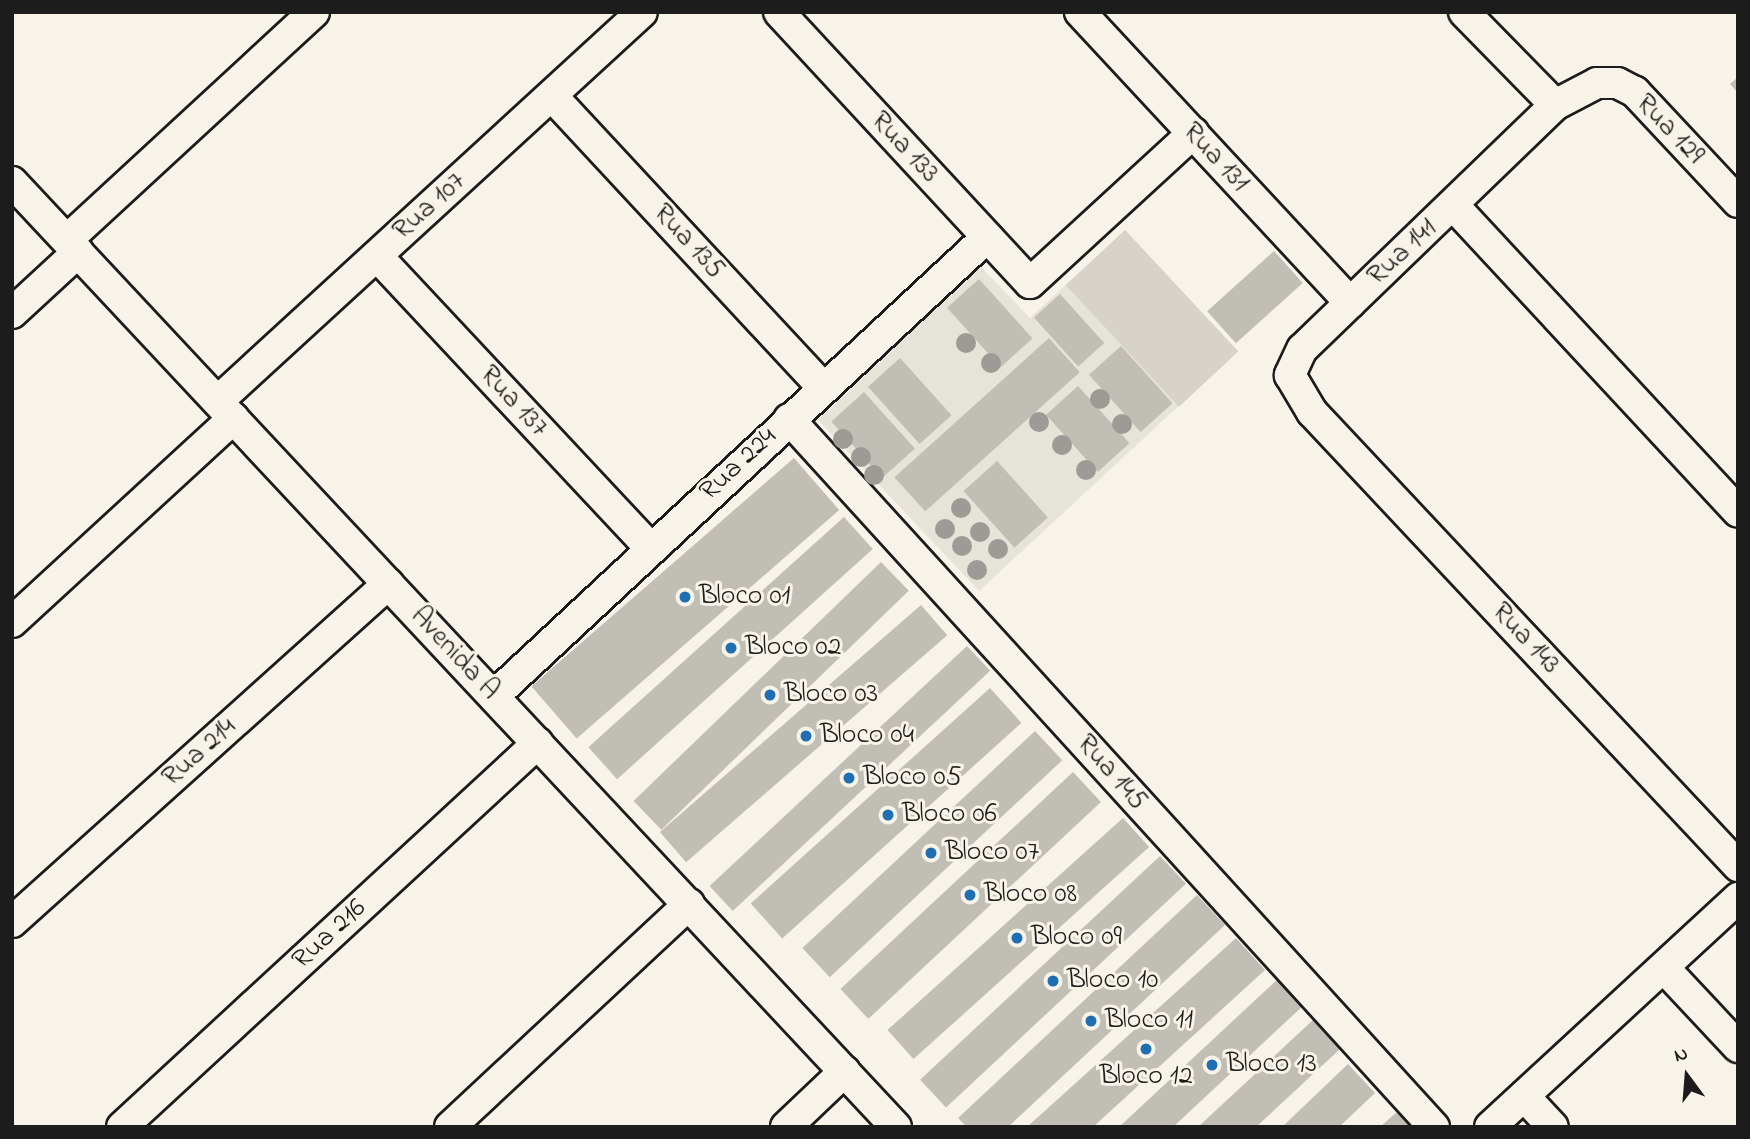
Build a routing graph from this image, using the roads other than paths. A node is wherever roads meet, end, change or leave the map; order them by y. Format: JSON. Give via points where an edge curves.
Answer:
{"nodes":[{"id":1,"x":314,"y":12,"type":"edge"},
{"id":2,"x":642,"y":12,"type":"edge"},
{"id":3,"x":779,"y":12,"type":"edge"},
{"id":4,"x":1080,"y":12,"type":"edge"},
{"id":5,"x":1464,"y":12,"type":"edge"},
{"id":6,"x":552,"y":96,"type":"junction"},
{"id":7,"x":1555,"y":105,"type":"junction"},
{"id":8,"x":1193,"y":134,"type":"junction"},
{"id":9,"x":12,"y":182,"type":"edge"},
{"id":10,"x":1738,"y":202,"type":"edge"},
{"id":11,"x":1454,"y":206,"type":"junction"},
{"id":12,"x":988,"y":237,"type":"junction"},
{"id":13,"x":72,"y":246,"type":"junction"},
{"id":14,"x":377,"y":256,"type":"junction"},
{"id":15,"x":1350,"y":303,"type":"junction"},
{"id":16,"x":12,"y":313,"type":"edge"},
{"id":17,"x":823,"y":388,"type":"junction"},
{"id":18,"x":225,"y":410,"type":"junction"},
{"id":19,"x":1312,"y":412,"type":"joint"},
{"id":20,"x":789,"y":419,"type":"junction"},
{"id":21,"x":1738,"y":512,"type":"edge"},
{"id":22,"x":649,"y":548,"type":"junction"},
{"id":23,"x":388,"y":584,"type":"junction"},
{"id":24,"x":12,"y":622,"type":"edge"},
{"id":25,"x":494,"y":696,"type":"junction"},
{"id":26,"x":538,"y":743,"type":"junction"},
{"id":27,"x":1738,"y":866,"type":"edge"},
{"id":28,"x":1738,"y":898,"type":"edge"},
{"id":29,"x":689,"y":904,"type":"junction"},
{"id":30,"x":12,"y":922,"type":"edge"},
{"id":31,"x":1665,"y":969,"type":"junction"},
{"id":32,"x":1738,"y":1047,"type":"edge"},
{"id":33,"x":845,"y":1071,"type":"junction"},
{"id":34,"x":1524,"y":1096,"type":"junction"},
{"id":35,"x":122,"y":1127,"type":"edge"},
{"id":36,"x":450,"y":1127,"type":"edge"},
{"id":37,"x":786,"y":1127,"type":"edge"},
{"id":38,"x":896,"y":1127,"type":"edge"},
{"id":39,"x":1434,"y":1127,"type":"edge"},
{"id":40,"x":1490,"y":1127,"type":"edge"},
{"id":41,"x":1553,"y":1127,"type":"edge"}],
"edges":[{"from":1,"to":13,"type":"street"},
{"from":2,"to":6,"type":"street","name":"Rua 107"},
{"from":3,"to":12,"type":"street","name":"Rua 133"},
{"from":4,"to":8,"type":"street","name":"Rua 131"},
{"from":5,"to":7,"type":"street"},
{"from":6,"to":14,"type":"street","name":"Rua 107"},
{"from":6,"to":17,"type":"street","name":"Rua 135"},
{"from":7,"to":10,"type":"street","name":"Rua 129","via":[[1608,80],[1635,92]]},
{"from":7,"to":11,"type":"street","name":"Rua 141"},
{"from":8,"to":12,"type":"street","name":"Rua 133","via":[[1030,283]]},
{"from":8,"to":15,"type":"street","name":"Rua 131"},
{"from":9,"to":13,"type":"street","name":"Avenida A"},
{"from":11,"to":15,"type":"street","name":"Rua 141"},
{"from":11,"to":21,"type":"street"},
{"from":12,"to":17,"type":"street","name":"Rua 224"},
{"from":13,"to":16,"type":"street"},
{"from":13,"to":18,"type":"street","name":"Avenida A"},
{"from":14,"to":18,"type":"street","name":"Rua 107"},
{"from":14,"to":22,"type":"street","name":"Rua 137"},
{"from":15,"to":19,"type":"street","name":"Rua 141","via":[[1293,362],[1294,389]]},
{"from":17,"to":20,"type":"street","name":"Rua 224"},
{"from":18,"to":23,"type":"street","name":"Avenida A"},
{"from":18,"to":24,"type":"street","name":"Rua 107"},
{"from":19,"to":27,"type":"street","name":"Rua 143"},
{"from":20,"to":22,"type":"street","name":"Rua 224"},
{"from":20,"to":39,"type":"street","name":"Rua 145"},
{"from":22,"to":25,"type":"street","name":"Rua 224"},
{"from":23,"to":25,"type":"street","name":"Avenida A"},
{"from":23,"to":30,"type":"street","name":"Rua 214"},
{"from":25,"to":26,"type":"street","name":"Avenida A"},
{"from":26,"to":29,"type":"street","name":"Avenida A"},
{"from":26,"to":35,"type":"street","name":"Rua 216"},
{"from":28,"to":31,"type":"street"},
{"from":29,"to":33,"type":"street","name":"Avenida A"},
{"from":29,"to":36,"type":"street"},
{"from":31,"to":32,"type":"street"},
{"from":31,"to":34,"type":"street"},
{"from":33,"to":37,"type":"street"},
{"from":33,"to":38,"type":"street","name":"Avenida A"},
{"from":34,"to":40,"type":"street"},
{"from":34,"to":41,"type":"street"}]}
